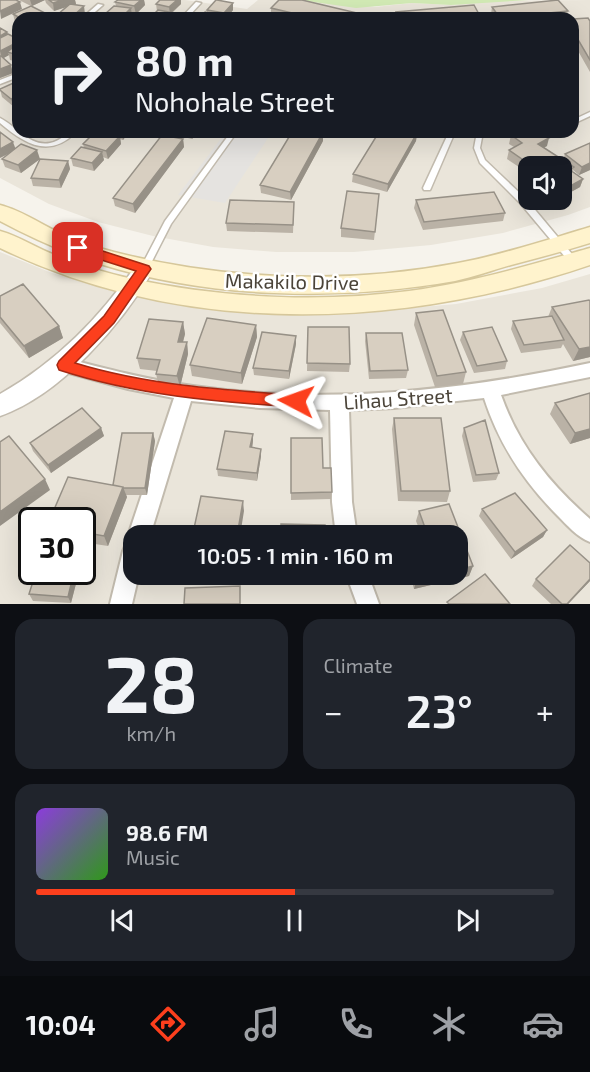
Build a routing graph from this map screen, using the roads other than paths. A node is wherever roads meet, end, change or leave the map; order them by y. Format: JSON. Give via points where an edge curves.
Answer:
{"nodes":[{"id":1,"x":198,"y":3,"type":"dead end"},
{"id":2,"x":100,"y":5,"type":"dead end"},
{"id":3,"x":92,"y":12,"type":"edge"},
{"id":4,"x":190,"y":12,"type":"edge"},
{"id":5,"x":24,"y":138,"type":"edge"},
{"id":6,"x":66,"y":138,"type":"edge"},
{"id":7,"x":230,"y":138,"type":"edge"},
{"id":8,"x":449,"y":138,"type":"edge"},
{"id":9,"x":479,"y":138,"type":"edge"},
{"id":10,"x":427,"y":188,"type":"dead end"},
{"id":11,"x":0,"y":212,"type":"edge"},
{"id":12,"x":590,"y":235,"type":"edge"},
{"id":13,"x":0,"y":239,"type":"edge"},
{"id":14,"x":559,"y":245,"type":"junction"},
{"id":15,"x":582,"y":259,"type":"edge"},
{"id":16,"x":139,"y":278,"type":"junction"},
{"id":17,"x":64,"y":365,"type":"junction"},
{"id":18,"x":590,"y":370,"type":"edge"},
{"id":19,"x":490,"y":390,"type":"junction"},
{"id":20,"x":184,"y":392,"type":"junction"},
{"id":21,"x":339,"y":402,"type":"junction"},
{"id":22,"x":0,"y":406,"type":"edge"},
{"id":23,"x":142,"y":525,"type":"edge"},
{"id":24,"x":345,"y":525,"type":"edge"},
{"id":25,"x":590,"y":532,"type":"edge"},
{"id":26,"x":126,"y":585,"type":"edge"},
{"id":27,"x":361,"y":585,"type":"edge"},
{"id":28,"x":121,"y":604,"type":"edge"},
{"id":29,"x":368,"y":604,"type":"edge"}],
"edges":[{"from":1,"to":4,"type":"lane"},
{"from":2,"to":3,"type":"lane"},
{"from":5,"to":6,"type":"lane","via":[[43,146]]},
{"from":7,"to":16,"type":"lane","via":[[168,223]]},
{"from":8,"to":10,"type":"lane"},
{"from":9,"to":14,"type":"lane","via":[[477,148],[482,161],[523,201]]},
{"from":11,"to":16,"type":"main road","name":"Makakilo Drive"},
{"from":12,"to":14,"type":"main road","name":"Makakilo Drive"},
{"from":13,"to":16,"type":"main road","name":"Makakilo Drive","via":[[57,266]]},
{"from":14,"to":15,"type":"lane"},
{"from":14,"to":16,"type":"main road","name":"Makakilo Drive","via":[[452,273],[363,283],[279,285]]},
{"from":15,"to":16,"type":"main road","name":"Makakilo Drive","via":[[504,282],[369,304],[275,305],[199,300]]},
{"from":16,"to":17,"type":"street","via":[[109,319]]},
{"from":17,"to":20,"type":"street","name":"Lihau Street","via":[[106,378]]},
{"from":17,"to":22,"type":"street"},
{"from":18,"to":19,"type":"street","name":"Lihau Street"},
{"from":19,"to":21,"type":"street","name":"Lihau Street","via":[[426,399]]},
{"from":19,"to":25,"type":"street","via":[[510,441],[525,465]]},
{"from":20,"to":21,"type":"street","name":"Lihau Street"},
{"from":20,"to":23,"type":"street"},
{"from":21,"to":24,"type":"street"},
{"from":26,"to":28,"type":"street"},
{"from":27,"to":29,"type":"street"}]}
